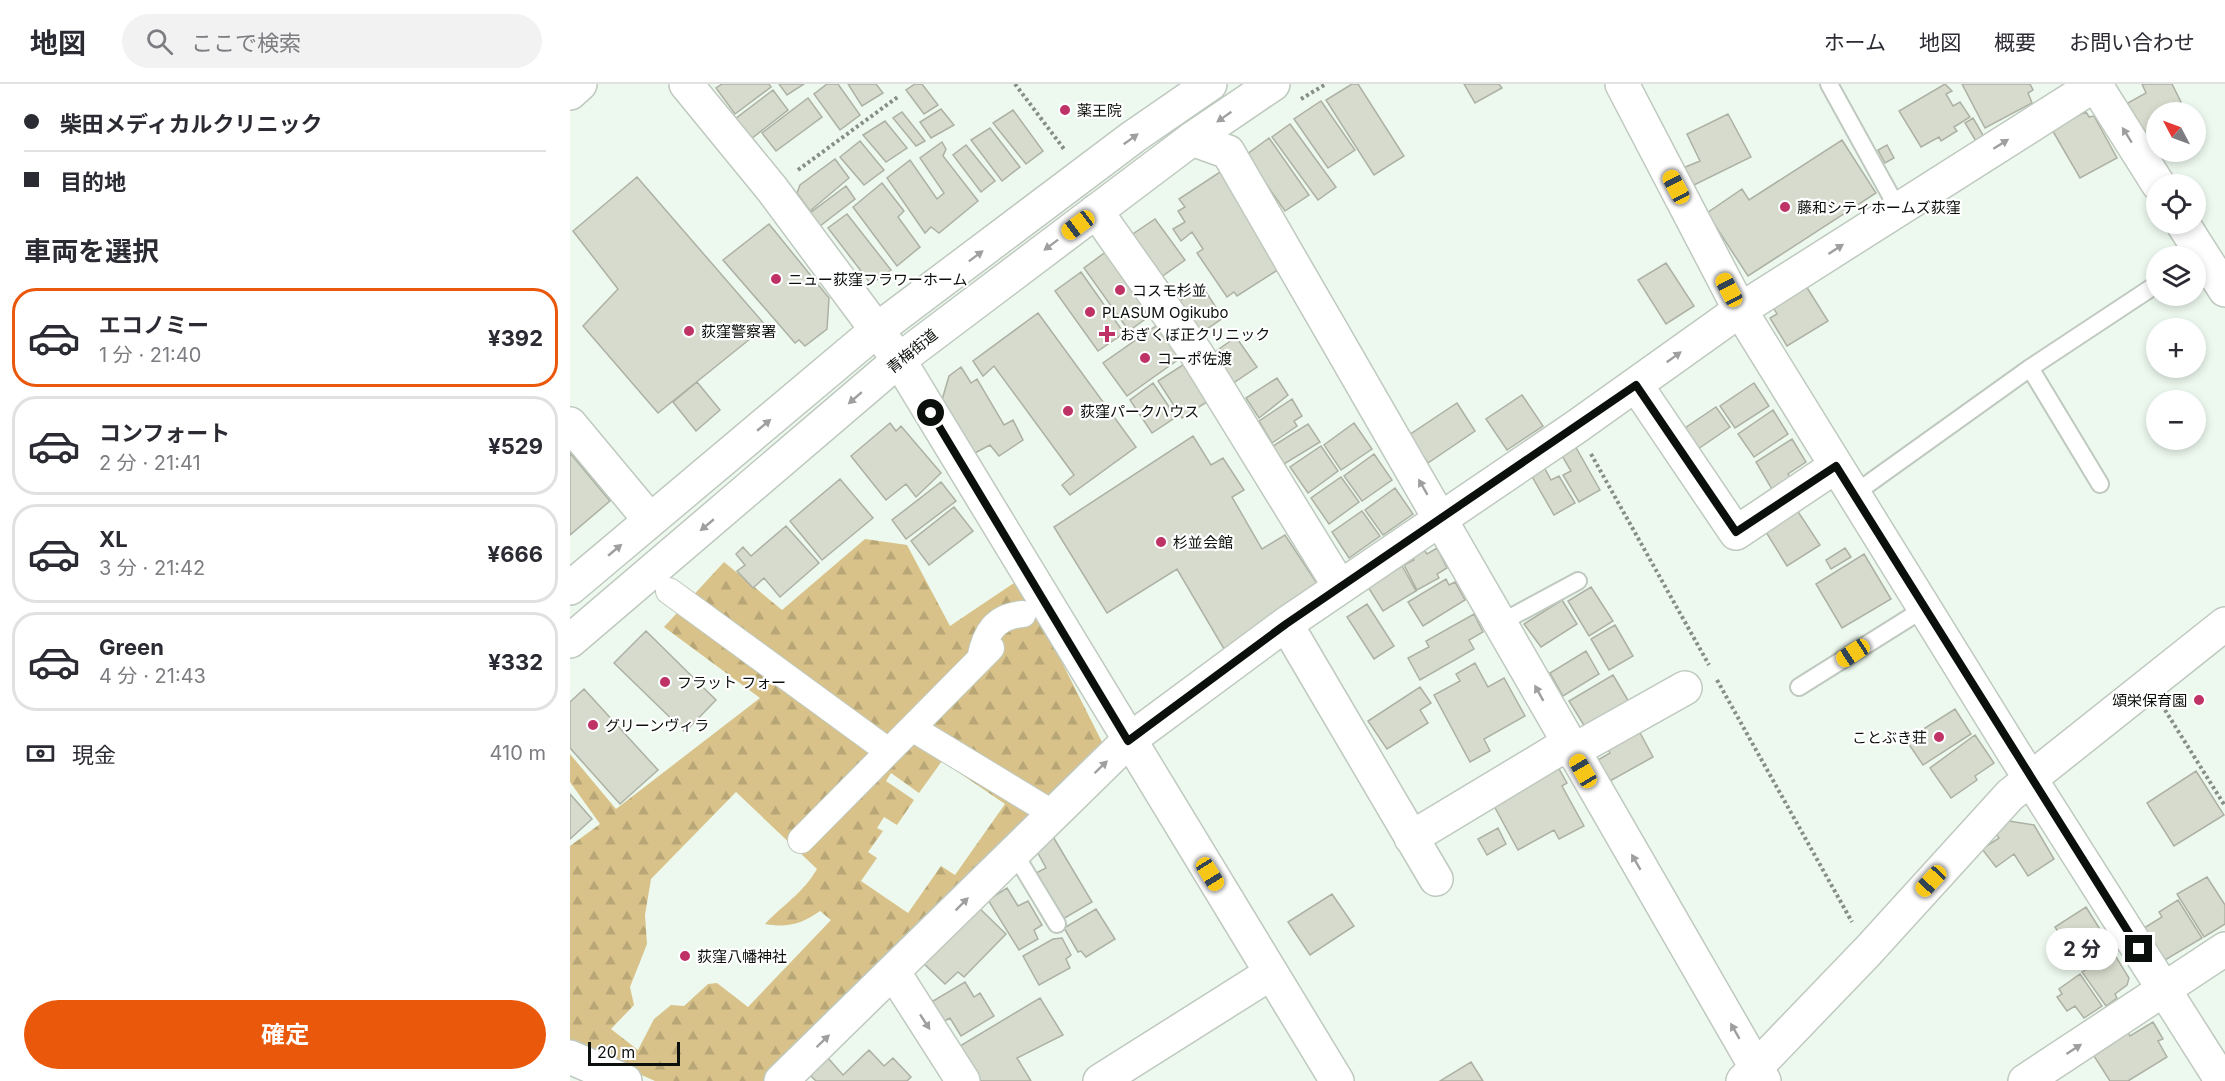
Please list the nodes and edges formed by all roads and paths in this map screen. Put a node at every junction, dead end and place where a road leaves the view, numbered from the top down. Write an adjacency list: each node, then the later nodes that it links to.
1 (580, 84): 9 (street)
2 (1015, 84): 12 (path)
3 (1210, 84): 21 (street, one-way to 3)
4 (1273, 84): 11 (street, 青梅街道, one-way to 11)
5 (1622, 84): 20 (street)
6 (1829, 84): 15 (lane)
7 (2095, 84): 13 (street, one-way to 7); 15 (street, one-way to 7)
8 (692, 86): 14 (street)
9 (570, 93)
10 (899, 96): 14 (path)
11 (1192, 139): 16 (street, 青梅街道); 30 (street, one-way to 11)
12 (1064, 149)
13 (2152, 174)
14 (772, 189): 21 (street)
15 (1898, 209): 20 (street, one-way to 15)
16 (1096, 211): 22 (street, 青梅街道, one-way to 22); 33 (street)
17 (2206, 265): 18 (street)
18 (2225, 290)
19 (2146, 291): 23 (lane)
20 (1740, 310): 24 (street, one-way to 20); 27 (street)
21 (878, 329): 22 (street); 31 (street, one-way to 21)
22 (899, 360): 37 (street); 41 (street, 青梅街道, one-way to 41)
23 (2030, 368): 28 (lane); 29 (lane)
24 (1636, 385): 26 (street); 27 (street)
25 (570, 424): 31 (street)
26 (1576, 427): 30 (street); 42 (path)
27 (1836, 466): 29 (street)
28 (2100, 484)
29 (1854, 495): 36 (street)
30 (1442, 519): 33 (street); 38 (street)
31 (650, 520): 34 (street, one-way to 31)
32 (1578, 582): 38 (lane)
33 (1340, 587): 39 (street)
34 (570, 588)
35 (669, 591): 50 (street)
36 (1925, 608): 44 (lane); 51 (street)
37 (1025, 611): 47 (street); 48 (street)
38 (1500, 623): 49 (street, one-way to 38)
39 (1286, 624): 48 (street); 54 (street)
40 (2225, 624): 51 (street)
41 (570, 641)
42 (1710, 668)
43 (1716, 678): 60 (path)
44 (1799, 687)
45 (1685, 688): 49 (street)
46 (2161, 704): 52 (path)
47 (912, 728): 50 (street); 53 (street)
48 (1128, 741): 53 (street, one-way to 48); 61 (street)
49 (1569, 748): 54 (street); 65 (street, one-way to 49)
50 (888, 751): 55 (street)
51 (2030, 777): 60 (street); 63 (street)
52 (2225, 806)
53 (1052, 813): 56 (street)
54 (1411, 838): 57 (street)
55 (801, 840)
56 (1013, 851): 58 (lane); 62 (street, one-way to 56)
57 (1437, 879)
58 (1057, 924)
59 (2225, 948): 63 (street)
60 (1868, 951): 65 (street)
61 (1271, 972): 69 (street); 70 (street)
62 (894, 973): 67 (street, one-way to 62); 68 (street, one-way to 68)
63 (2164, 989): 71 (street, one-way to 63); 72 (street)
64 (570, 1057): 66 (street)
65 (1754, 1076)
66 (625, 1081)
67 (781, 1081)
68 (963, 1081)
69 (1100, 1081)
70 (1338, 1081)
71 (2025, 1081)
72 (2222, 1081)

